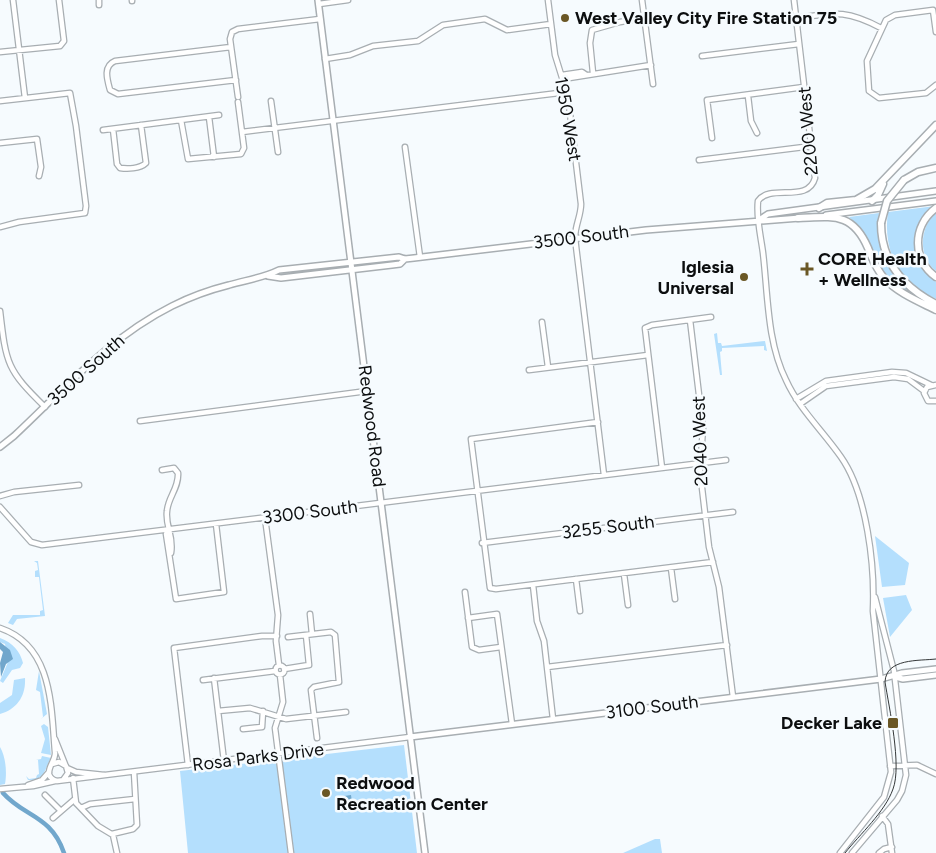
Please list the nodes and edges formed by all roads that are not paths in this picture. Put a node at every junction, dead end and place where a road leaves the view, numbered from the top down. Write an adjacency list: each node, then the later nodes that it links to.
1 (13, 0): 16 (street)
2 (59, 0): 16 (street)
3 (348, 0): 7 (street)
4 (548, 0): 11 (street, 1950 West)
5 (642, 0): 8 (street)
6 (794, 0): 9 (street, 2200 West)
7 (318, 2): 10 (main road, Redwood Road)
8 (645, 18): 20 (street); 21 (street)
9 (796, 18): 12 (street); 14 (street, 2200 West)
10 (320, 19): 15 (street); 19 (main road, Redwood Road)
11 (550, 24): 19 (street); 22 (street, 1950 West)
12 (881, 28): 13 (street); 25 (street)
13 (936, 32)
14 (799, 44): 18 (street); 26 (street, 2200 West)
15 (231, 46): 23 (street); 23 (street)
16 (19, 50): 17 (street); 29 (street)
17 (0, 52)
18 (702, 56)
19 (325, 59): 35 (main road, Redwood Road)
20 (651, 66): 21 (street); 24 (street)
21 (593, 73): 22 (street)
22 (562, 77): 27 (street, 1950 West)
23 (236, 80): 41 (street)
24 (653, 84)
25 (936, 85)
26 (804, 87): 28 (street); 45 (street, 2200 West)
27 (567, 92): 35 (street); 61 (street, 1950 West)
28 (748, 96): 42 (street); 43 (street)
29 (25, 98): 31 (street); 60 (street)
30 (271, 100): 38 (street)
31 (0, 101)
32 (219, 115): 33 (street)
33 (209, 117): 34 (street); 48 (street)
34 (181, 120): 36 (street); 48 (street)
35 (333, 121): 38 (street); 64 (main road, Redwood Road)
36 (141, 125): 39 (street); 39 (street)
37 (936, 125): 52 (highway)
38 (275, 128): 41 (street); 47 (street)
39 (113, 129): 40 (street)
40 (103, 130)
41 (242, 132): 48 (street)
42 (757, 133)
43 (712, 138)
44 (0, 143): 51 (street)
45 (812, 146): 49 (street); 59 (street, 2200 West)
46 (405, 147): 62 (street)
47 (278, 152)
48 (214, 157)
49 (699, 160)
50 (936, 168): 68 (highway, bridge)
51 (39, 176)
52 (888, 176): 54 (highway); 56 (highway)
53 (936, 191): 54 (main road, 3500 South)
54 (872, 201): 56 (main road, 3500 South)
55 (936, 201): 58 (main road, 3500 South)
56 (819, 208): 59 (main road, 3500 South)
57 (936, 208): 67 (highway)
58 (798, 218): 59 (main road, 3500 South); 69 (highway)
59 (759, 220): 61 (main road, 3500 South); 81 (street)
60 (0, 227)
61 (575, 238): 62 (main road, 3500 South); 75 (street, 1950 West)
62 (420, 257): 63 (main road, 3500 South)
63 (405, 259): 64 (main road, 3500 South); 65 (main road, 3500 South)
64 (351, 262): 65 (main road, Redwood Road); 66 (main road, 3500 South)
65 (352, 270): 66 (main road, 3500 South); 79 (main road, Redwood Road)
66 (266, 276): 84 (main road, 3500 South)
67 (936, 278)
68 (936, 304)
69 (936, 310)
70 (0, 312): 84 (street)
71 (711, 317): 72 (street)
72 (690, 320): 74 (street); 89 (street, 2040 West)
73 (542, 322): 76 (street)
74 (648, 355): 75 (street); 90 (street)
75 (590, 362): 76 (street); 86 (street, 1950 West)
76 (548, 367): 77 (street)
77 (529, 370)
78 (934, 385): 80 (street); 81 (street)
79 (367, 391): 85 (street); 96 (main road, Redwood Road)
80 (924, 392): 82 (street); 83 (street)
81 (796, 399): 83 (street)
82 (936, 401)
83 (800, 404): 110 (street)
84 (45, 407): 87 (main road, 3500 South)
85 (140, 421)
86 (598, 422): 92 (street, 1950 West); 94 (street)
87 (0, 447)
88 (726, 460): 89 (street, 3300 South)
89 (700, 464): 90 (street, 3300 South); 99 (street, 2040 West)
90 (662, 468): 92 (street, 3300 South)
91 (162, 470): 102 (street)
92 (604, 475): 94 (street, 3300 South)
93 (79, 484): 95 (street)
94 (476, 491): 96 (street, 3300 South); 103 (street)
95 (0, 496)
96 (381, 503): 100 (street, 3300 South); 143 (main road, Redwood Road)
97 (0, 507): 102 (street, 3300 South)
98 (733, 512): 99 (street, 3255 South)
99 (705, 515): 103 (street, 3255 South); 104 (street, 2040 West)
100 (265, 518): 101 (street, 3300 South); 119 (street)
101 (216, 524): 102 (street, 3300 South); 102 (street)
102 (168, 530)
103 (482, 542): 108 (street)
104 (713, 562): 105 (street); 121 (street, 2040 West)
105 (671, 568): 106 (street); 111 (street)
106 (624, 574): 107 (street); 112 (street)
107 (576, 579): 108 (street); 113 (street)
108 (532, 585): 124 (street)
109 (465, 592): 115 (street)
110 (874, 593): 130 (street); 132 (street)
111 (675, 599)
112 (628, 605)
113 (580, 611)
114 (310, 614): 117 (street)
115 (468, 618): 122 (street); 122 (street)
116 (0, 628): 144 (street)
117 (312, 634): 118 (street); 139 (street)
118 (306, 635): 120 (street); 126 (street)
119 (276, 636): 123 (street); 149 (street)
120 (288, 637)
121 (726, 645): 124 (street); 134 (street, 2040 West)
122 (501, 647): 141 (street)
123 (279, 665): 126 (street); 127 (street)
124 (547, 667): 140 (street)
125 (936, 668): 130 (main road, 3100 South)
126 (284, 670): 128 (street)
127 (275, 671): 128 (street); 131 (street)
128 (280, 675): 138 (street)
129 (936, 675): 130 (main road, 3100 South)
130 (895, 677): 132 (main road, 3100 South); 150 (street)
131 (214, 678): 133 (street); 135 (street)
132 (881, 678): 134 (main road, 3100 South); 151 (street)
133 (203, 680)
134 (733, 697): 140 (main road, 3100 South)
135 (218, 711): 136 (street); 147 (street)
136 (262, 711): 138 (street); 142 (street)
137 (346, 712): 139 (street)
138 (278, 716): 139 (street); 146 (street)
139 (314, 716): 145 (street)
140 (553, 719): 141 (main road, 3100 South)
141 (512, 724): 143 (main road, 3100 South)
142 (243, 730)
143 (410, 736): 146 (street, Rosa Parks Drive); 172 (main road, Redwood Road)
144 (55, 738): 148 (street); 152 (street)
145 (317, 738)
146 (278, 754): 147 (street, Rosa Parks Drive); 171 (street)
147 (224, 761): 149 (street, Rosa Parks Drive)
148 (52, 765): 152 (street); 153 (street)
149 (188, 765): 154 (street, Rosa Parks Drive)
150 (906, 765): 151 (street); 155 (street); 166 (street)
151 (890, 766): 173 (street)
152 (67, 767): 156 (street, Rosa Parks Drive); 158 (street)
153 (49, 772): 158 (street); 159 (street, Rosa Parks Drive)
154 (134, 772): 156 (street, Rosa Parks Drive); 162 (street)
155 (936, 774)
156 (105, 775): 157 (street, Rosa Parks Drive)
157 (73, 778): 158 (street, Rosa Parks Drive); 163 (street)
158 (59, 781): 159 (street, Rosa Parks Drive)
159 (28, 785): 160 (street, Rosa Parks Drive)
160 (0, 789)
161 (45, 795): 165 (street)
162 (135, 799): 164 (street); 168 (street)
163 (75, 800): 164 (street); 165 (street)
164 (81, 808): 168 (street)
165 (61, 811): 167 (street)
166 (882, 816): 169 (street); 174 (street)
167 (53, 818)
168 (112, 834): 170 (street)
169 (892, 850): 175 (street)
170 (116, 853)
171 (291, 853)
172 (425, 853)
173 (840, 853)
174 (852, 853)
175 (880, 853)

